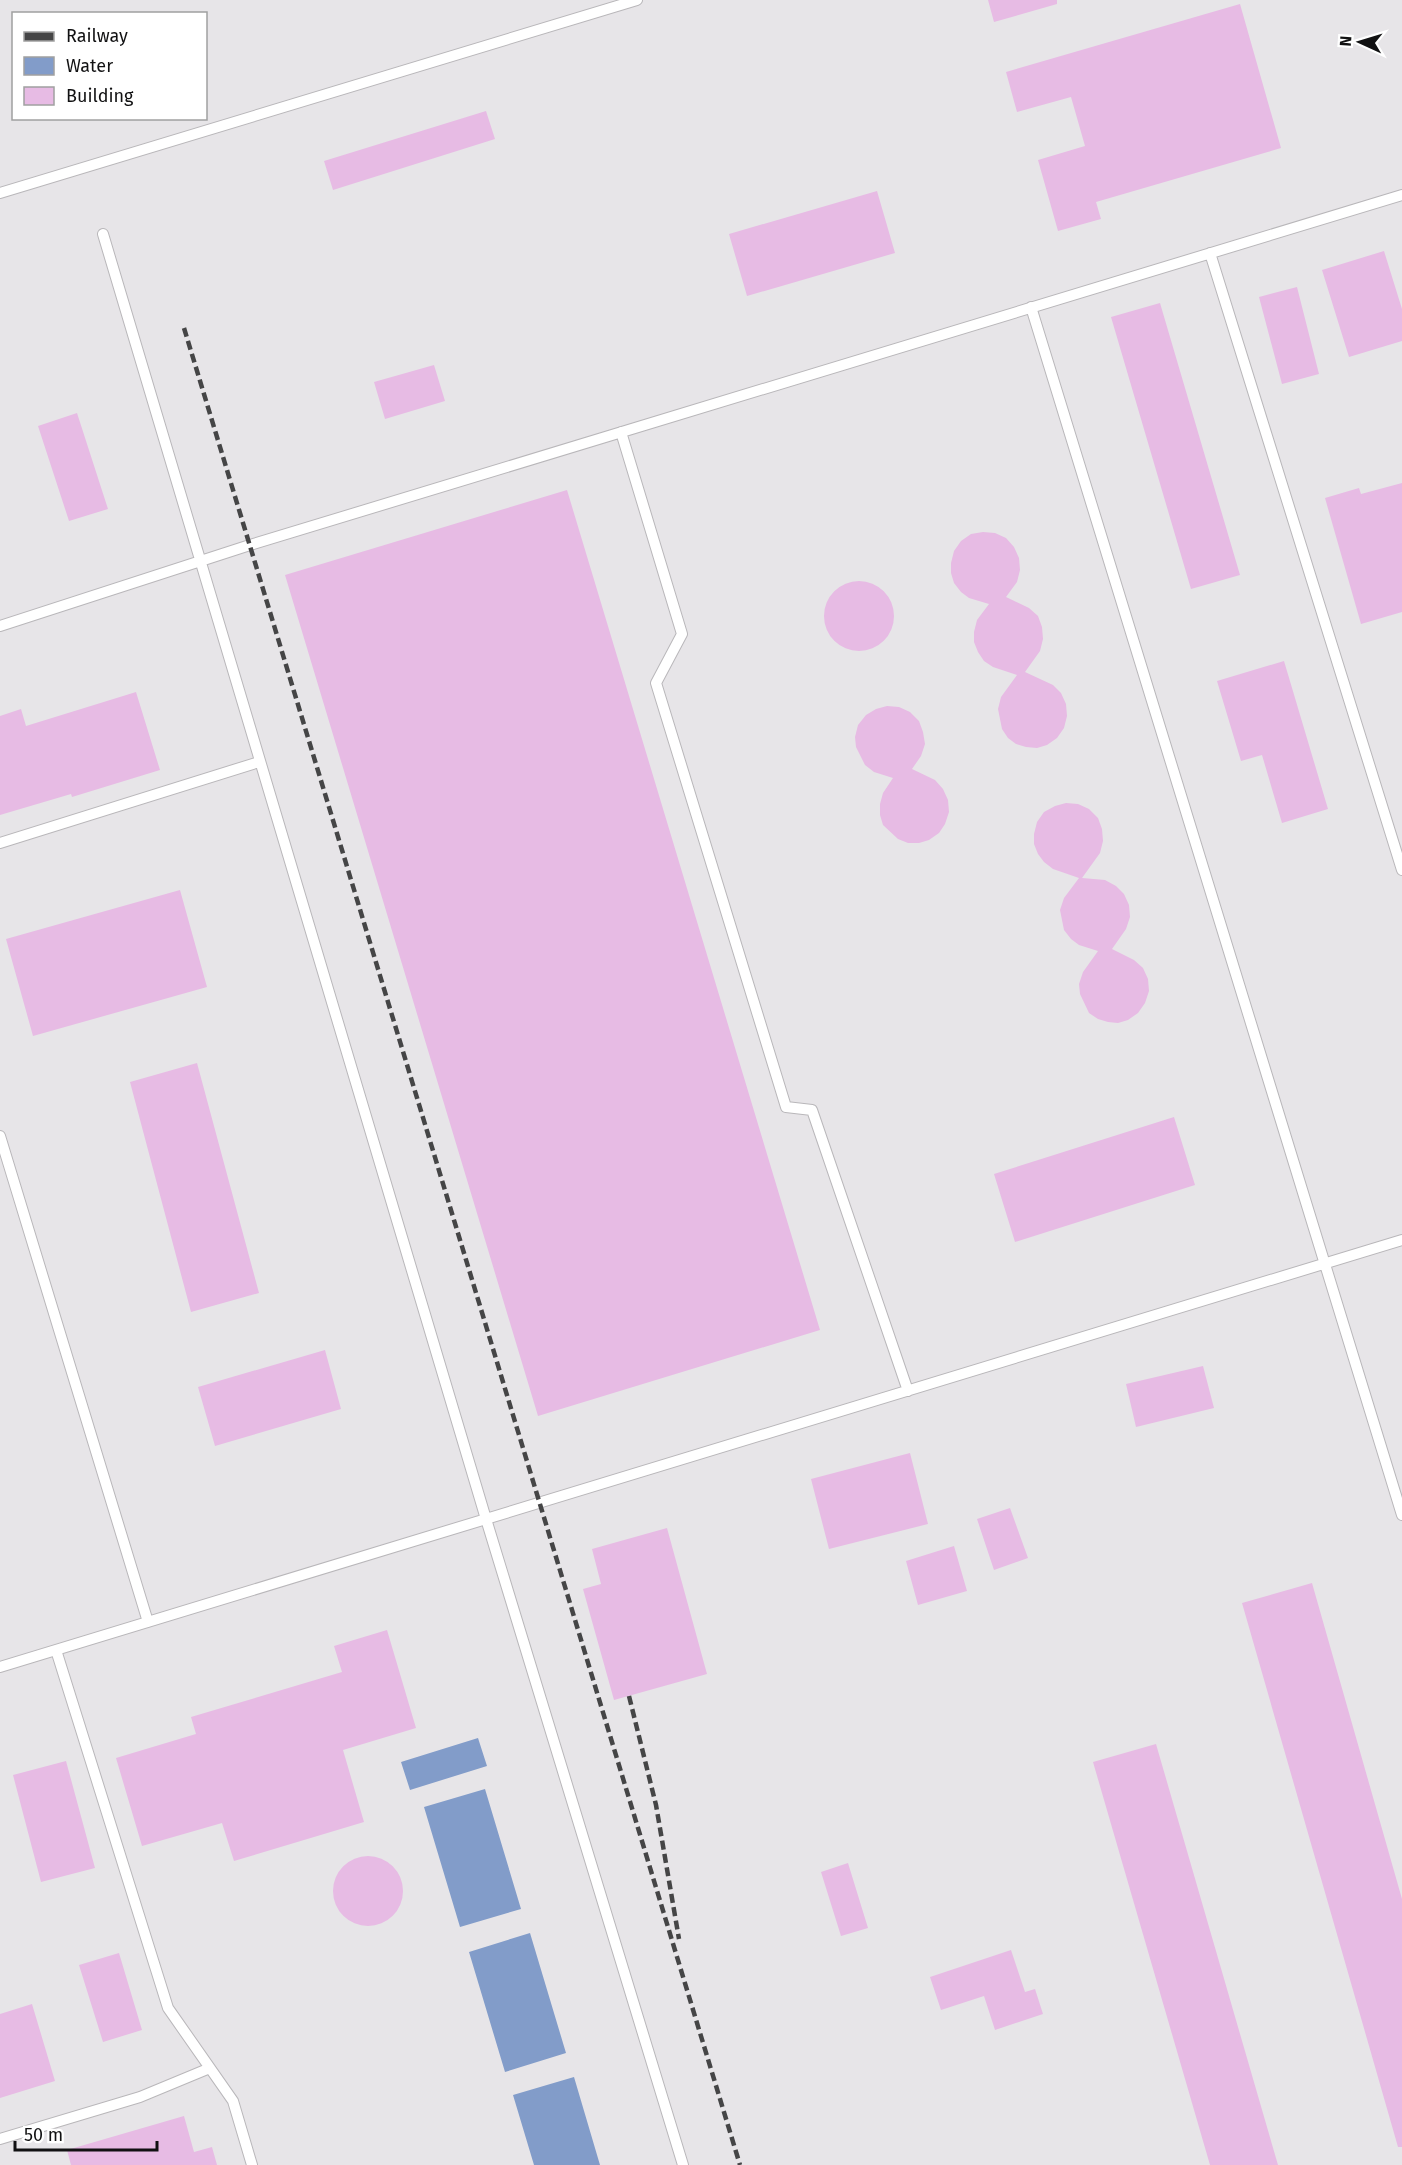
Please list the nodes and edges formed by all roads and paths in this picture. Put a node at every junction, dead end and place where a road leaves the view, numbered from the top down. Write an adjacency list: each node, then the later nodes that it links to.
1 (637, 0): 2 (lane)
2 (0, 193)
3 (1402, 195): 5 (lane)
4 (103, 234): 8 (lane)
5 (1210, 253): 6 (lane); 12 (lane)
6 (1031, 307): 7 (lane); 15 (lane)
7 (621, 432): 8 (lane); 16 (lane)
8 (199, 561): 9 (lane); 10 (lane)
9 (0, 626)
10 (259, 762): 11 (lane); 18 (lane)
11 (0, 843)
12 (1402, 870)
13 (0, 1136): 19 (lane)
14 (1402, 1240): 15 (lane)
15 (1325, 1263): 16 (lane); 17 (lane)
16 (908, 1390): 18 (lane)
17 (1402, 1515)
18 (486, 1519): 19 (lane); 25 (lane)
19 (148, 1622): 20 (lane)
20 (56, 1650): 21 (lane); 22 (lane)
21 (0, 1667)
22 (210, 2068): 23 (lane); 24 (lane)
23 (0, 2139)
24 (252, 2165)
25 (683, 2165)

